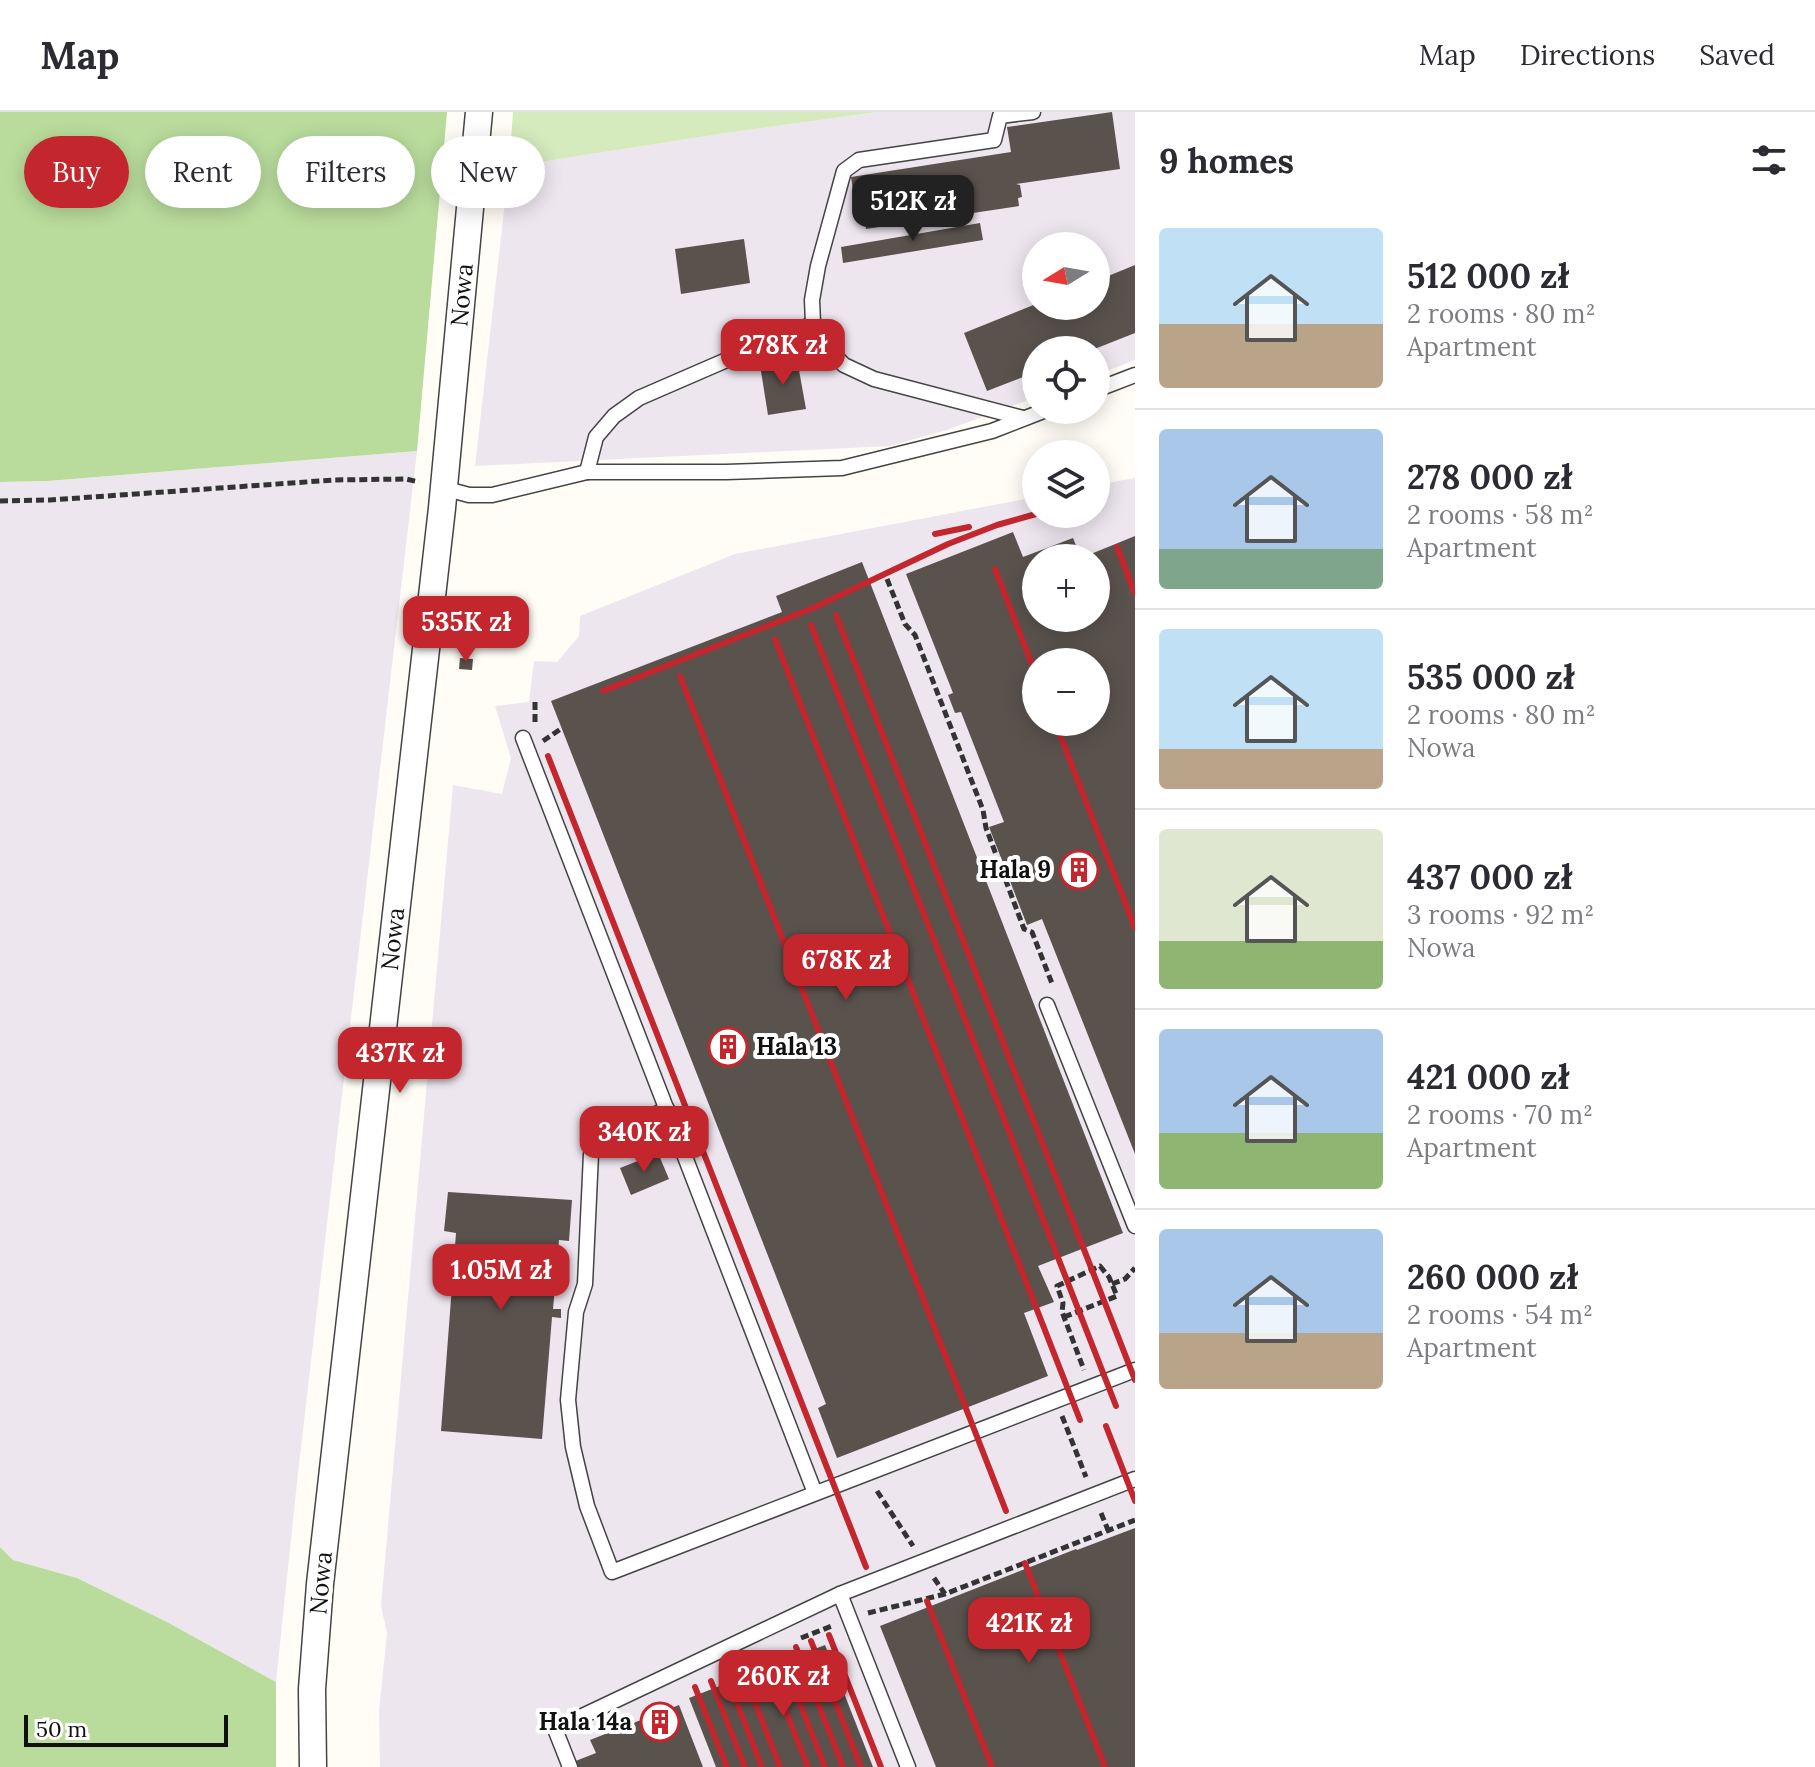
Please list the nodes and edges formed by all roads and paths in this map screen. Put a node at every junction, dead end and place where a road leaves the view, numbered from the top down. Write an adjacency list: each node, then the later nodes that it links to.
1 (479, 112): 9 (street, Nowa)
2 (1033, 112): 3 (lane)
3 (813, 323): 6 (lane); 8 (lane)
4 (1135, 375): 5 (lane)
5 (1110, 385)
6 (1022, 419)
7 (1022, 419): 8 (lane)
8 (587, 472): 9 (lane)
9 (443, 488): 10 (path); 34 (street, Nowa)
10 (0, 501)
11 (887, 579): 15 (path)
12 (535, 702): 14 (path)
13 (562, 728): 14 (path)
14 (531, 738): 16 (lane)
15 (1051, 998): 17 (lane)
16 (667, 1109): 27 (lane); 27 (lane)
17 (1135, 1226)
18 (1135, 1268): 19 (path)
19 (1112, 1284): 20 (path); 20 (path)
20 (1064, 1317): 22 (path)
21 (1135, 1370): 27 (lane)
22 (1086, 1374)
23 (1057, 1403): 25 (path)
24 (1135, 1479): 32 (lane)
25 (1091, 1488)
26 (876, 1490): 30 (path)
27 (815, 1493)
28 (1096, 1502): 29 (path)
29 (1108, 1530)
30 (919, 1555)
31 (928, 1568): 33 (path)
32 (840, 1594): 35 (lane); 36 (lane)
33 (945, 1594)
34 (313, 1767)
35 (570, 1767)
36 (908, 1767)

